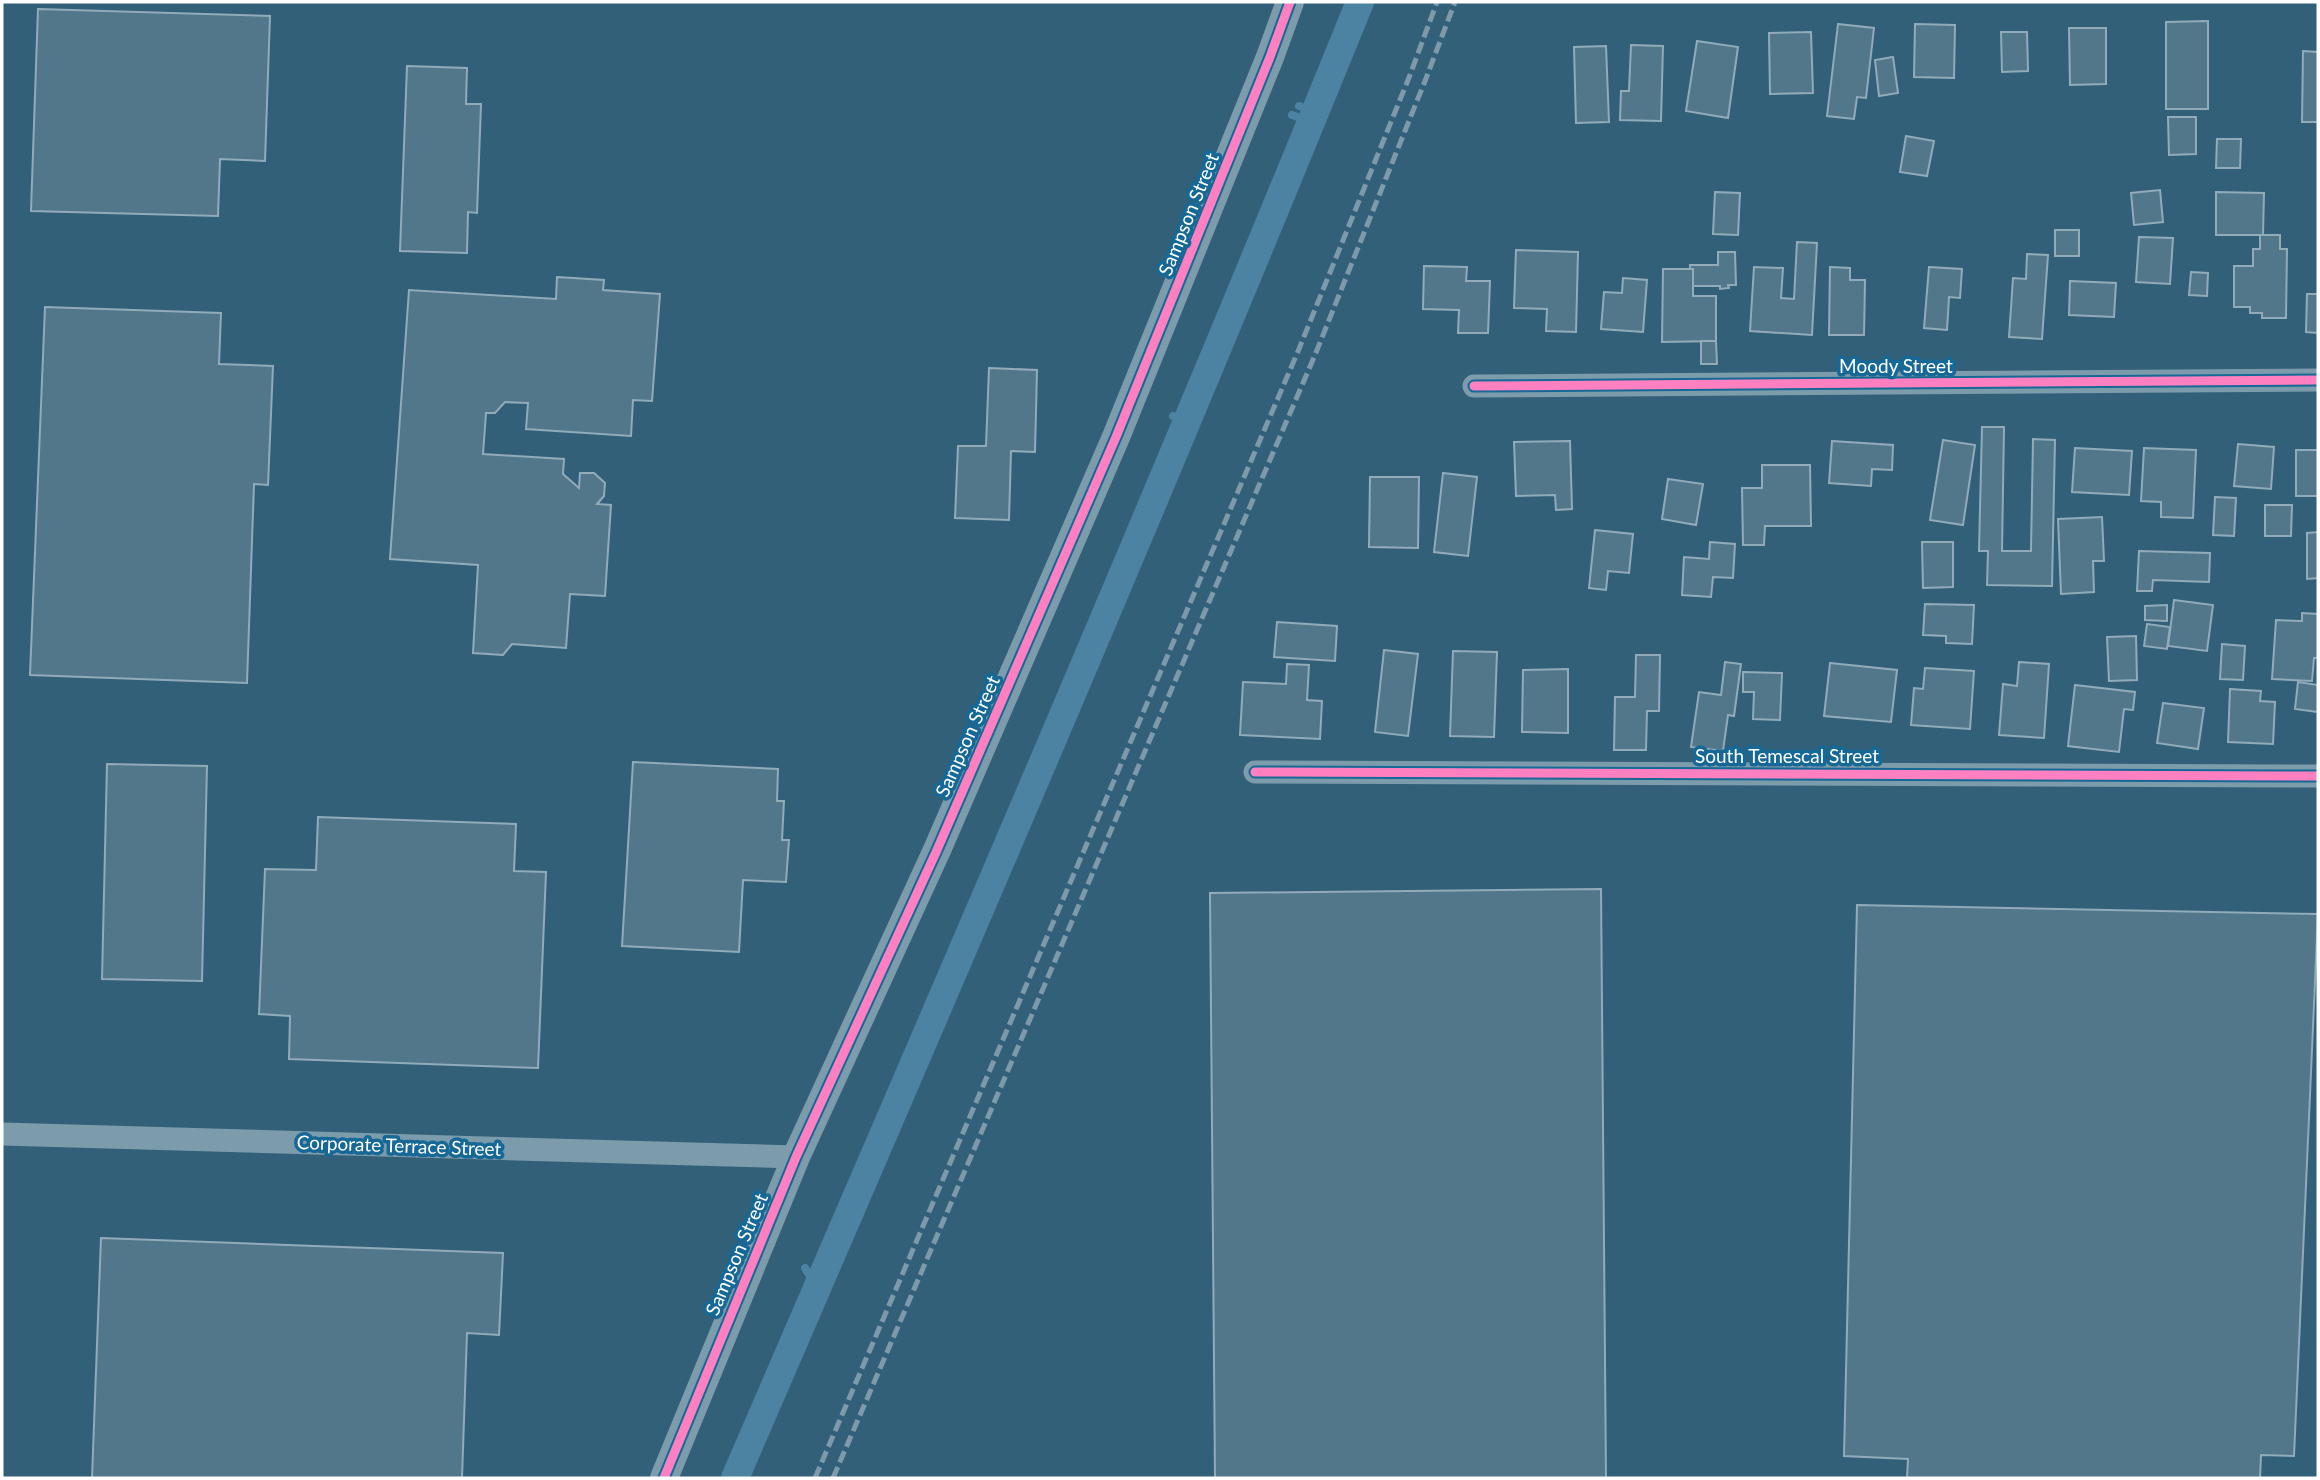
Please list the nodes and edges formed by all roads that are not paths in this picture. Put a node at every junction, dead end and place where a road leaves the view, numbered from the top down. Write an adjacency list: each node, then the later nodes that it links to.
1 (1290, 2): 7 (street, Sampson Street)
2 (2318, 380): 3 (street, Moody Street)
3 (1474, 386)
4 (1255, 772): 5 (street, South Temescal Street)
5 (2318, 776)
6 (2, 1134): 7 (street, Corporate Terrace Street)
7 (796, 1157): 8 (street, Sampson Street)
8 (664, 1478)

